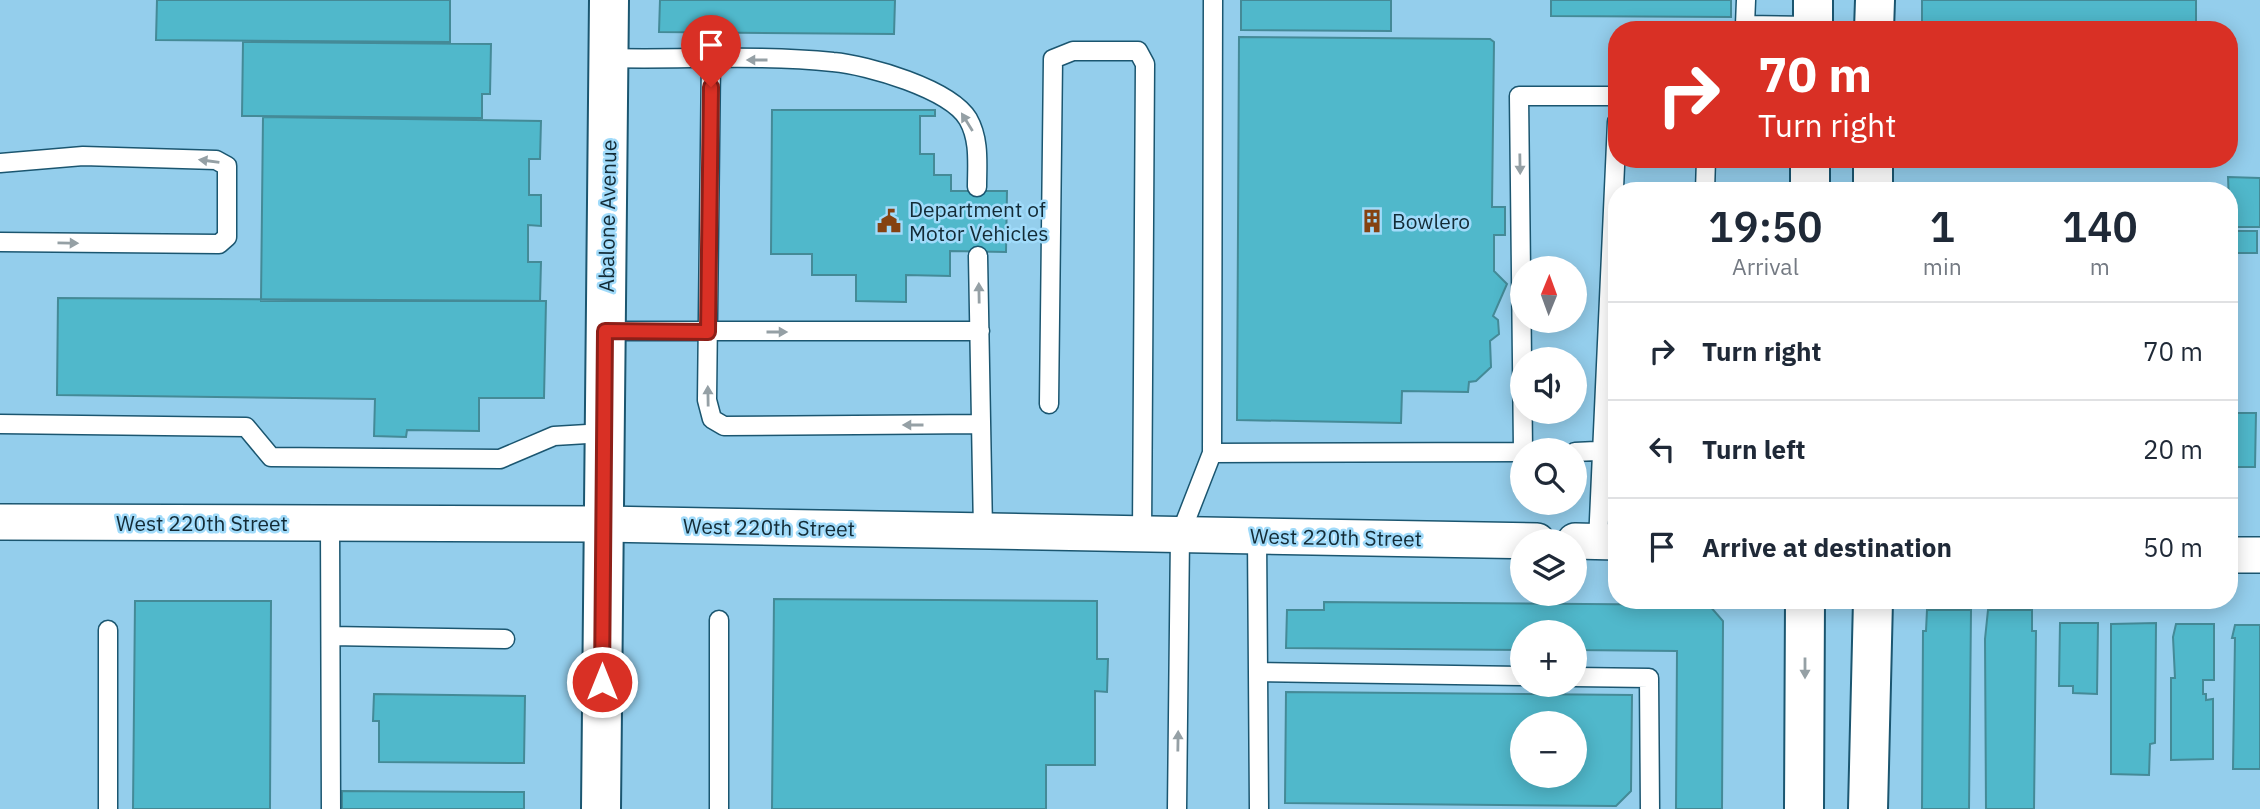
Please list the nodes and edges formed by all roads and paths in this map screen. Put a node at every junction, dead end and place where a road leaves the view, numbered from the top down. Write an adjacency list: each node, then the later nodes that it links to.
1 (609, 0): 9 (street, Abalone Avenue)
2 (1213, 0): 27 (lane)
3 (1746, 0): 6 (lane)
4 (1875, 0): 8 (street)
5 (1813, 19): 7 (lane)
6 (1745, 21)
7 (1790, 21)
8 (1874, 21)
9 (608, 58): 10 (lane); 16 (street, Abalone Avenue)
10 (711, 60): 13 (lane, one-way to 10); 18 (lane)
11 (1608, 96): 23 (lane, one-way to 23)
12 (0, 163): 14 (lane, one-way to 12)
13 (977, 187)
14 (0, 242)
15 (978, 256): 17 (lane, one-way to 15)
16 (605, 331): 18 (lane); 22 (street, Abalone Avenue)
17 (980, 331): 18 (lane, one-way to 17); 21 (lane)
18 (708, 332): 21 (lane, one-way to 18)
19 (1049, 404): 33 (lane)
20 (0, 424): 22 (lane)
21 (981, 424): 32 (lane)
22 (604, 433): 31 (street, Abalone Avenue)
23 (1523, 438)
24 (1510, 451): 27 (lane)
25 (1608, 451): 26 (lane)
26 (1587, 452)
27 (1212, 453): 34 (lane)
28 (1608, 465): 37 (lane)
29 (0, 522): 30 (street, West 220th Street)
30 (330, 524): 31 (street, West 220th Street); 44 (lane)
31 (603, 524): 32 (street, West 220th Street); 51 (street, Abalone Avenue)
32 (983, 531): 33 (street, West 220th Street)
33 (1142, 534): 34 (street, West 220th Street)
34 (1180, 534): 35 (street, West 220th Street); 53 (lane, one-way to 34)
35 (1257, 536): 36 (street, West 220th Street); 46 (lane)
36 (1510, 541)
37 (1597, 542)
38 (2238, 555): 39 (street)
39 (2260, 555)
40 (1805, 609): 56 (street, one-way to 56)
41 (1873, 609): 57 (street)
42 (719, 620): 52 (lane)
43 (108, 630): 49 (lane)
44 (331, 636): 45 (lane); 50 (lane)
45 (505, 639)
46 (1259, 672): 47 (lane); 54 (lane)
47 (1510, 676)
48 (1587, 677): 55 (lane)
49 (108, 809)
50 (331, 809)
51 (601, 809)
52 (719, 809)
53 (1177, 809)
54 (1259, 809)
55 (1650, 809)
56 (1804, 809)
57 (1868, 809)

